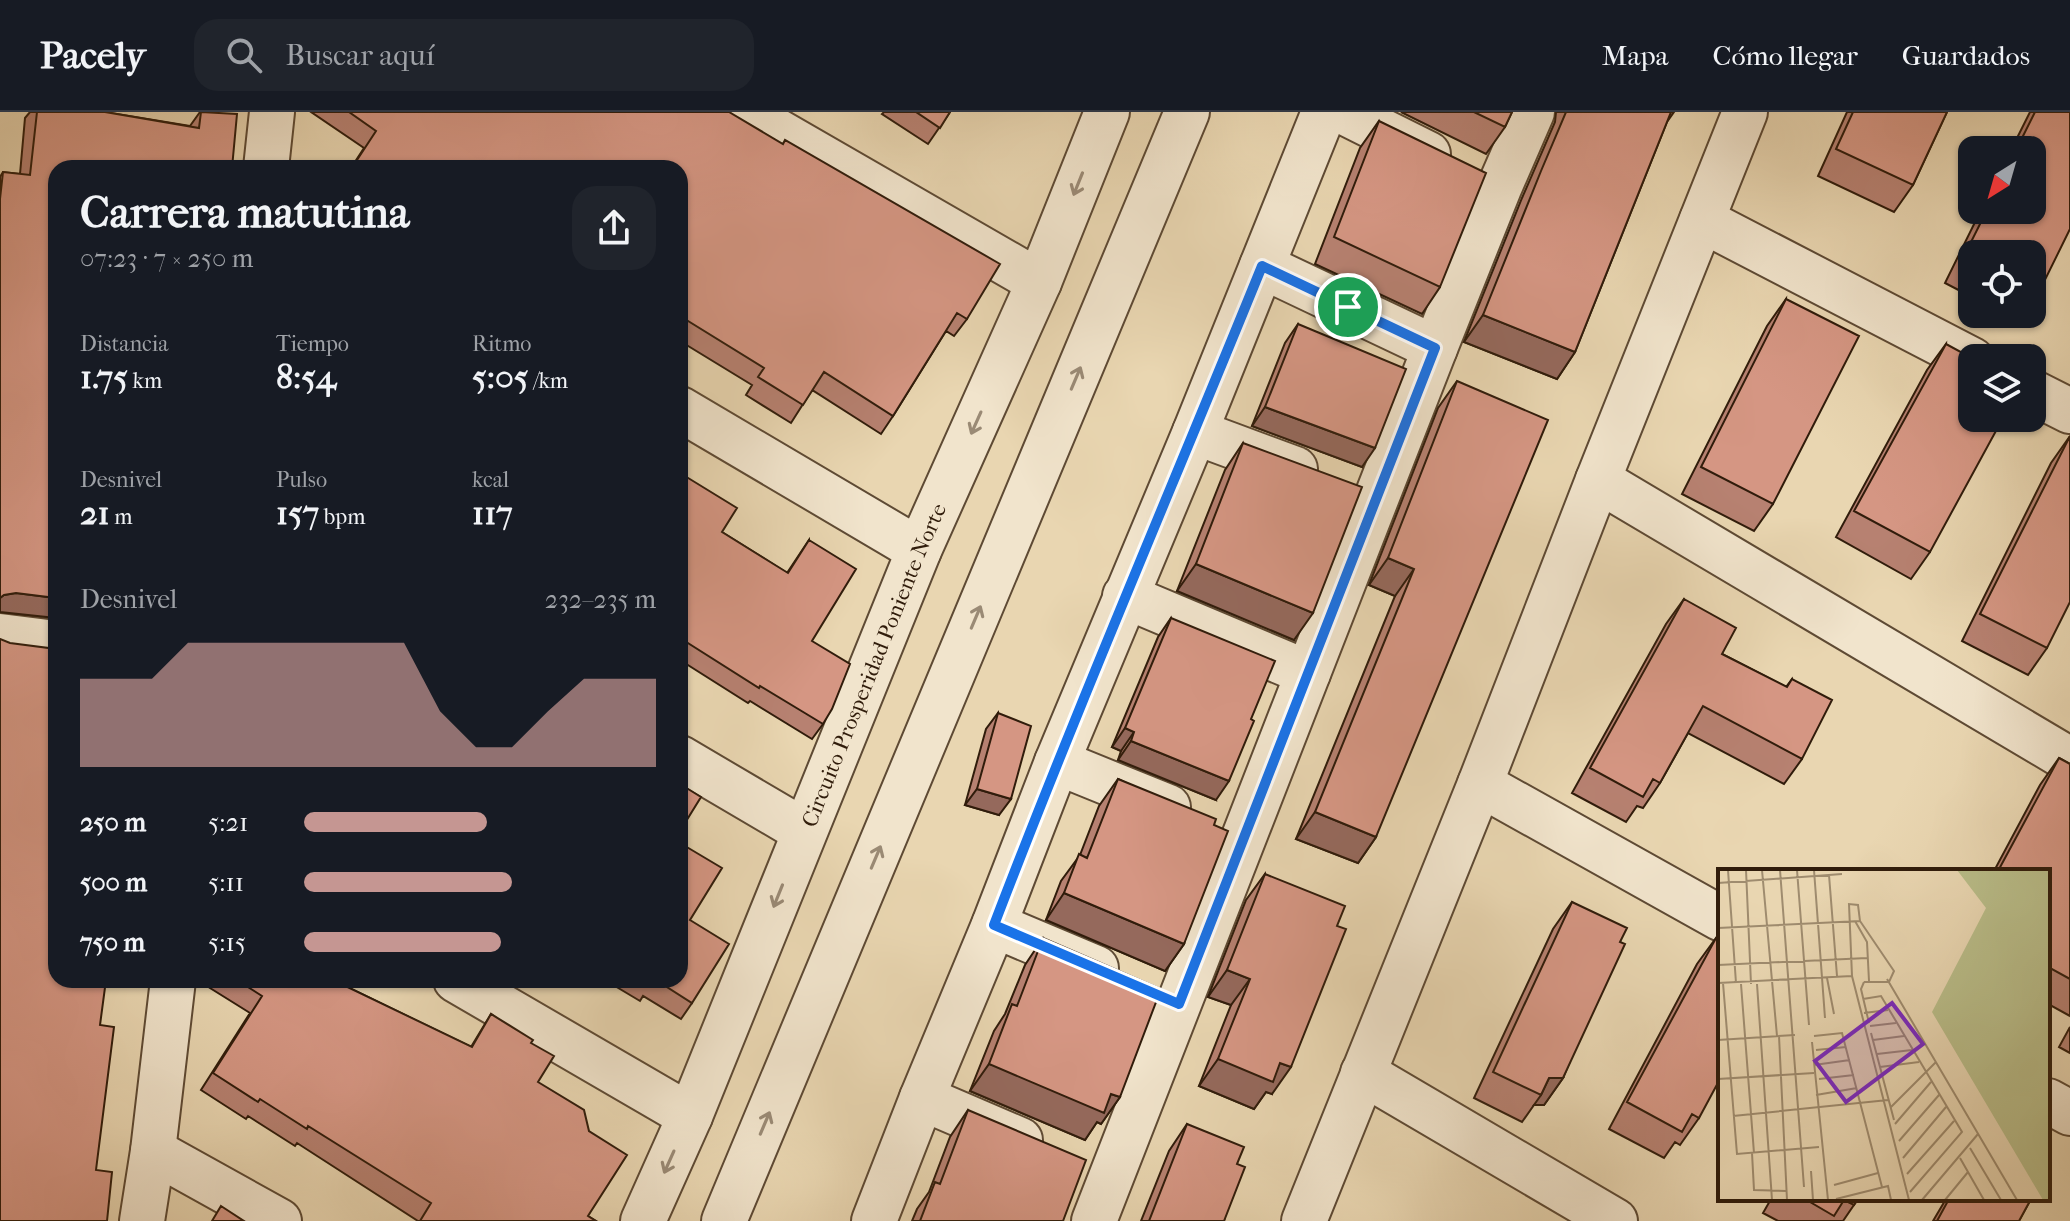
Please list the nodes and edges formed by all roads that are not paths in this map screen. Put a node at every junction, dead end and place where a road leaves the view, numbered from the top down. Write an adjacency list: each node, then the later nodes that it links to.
1 (272, 112): 9 (street)
2 (744, 112): 13 (street)
3 (1107, 112): 13 (street, Circuito Prosperidad Poniente Norte, one-way to 13)
4 (1187, 112): 48 (street, one-way to 4)
5 (1324, 112): 12 (street)
6 (1344, 112): 10 (street)
7 (1532, 112): 10 (street)
8 (1745, 112): 11 (street)
9 (269, 160)
10 (1475, 177): 14 (street)
11 (1702, 220): 15 (street); 20 (street)
12 (1262, 266): 14 (street); 19 (street)
13 (1039, 282): 22 (street, Circuito Prosperidad Poniente Norte, one-way to 22)
14 (1435, 348): 21 (street)
15 (1958, 353)
16 (2046, 399): 17 (street)
17 (2070, 411)
18 (688, 414): 22 (street)
19 (1195, 432): 21 (street); 23 (street)
20 (1598, 480): 27 (street); 30 (street)
21 (1376, 499): 26 (street)
22 (919, 550): 31 (street, Circuito Prosperidad Poniente Norte)
23 (1125, 596): 26 (street); 28 (street)
24 (0, 636): 25 (street)
25 (48, 642)
26 (1308, 673): 32 (street)
27 (2070, 760)
28 (1057, 762): 32 (street); 34 (street)
29 (688, 763): 31 (street)
30 (1480, 784): 33 (street); 38 (street)
31 (804, 831): 42 (street, Circuito Prosperidad Poniente Norte, one-way to 42)
32 (1244, 838): 37 (street)
33 (1718, 917)
34 (994, 925): 37 (street); 39 (street)
35 (172, 988): 43 (street)
36 (470, 988): 42 (street)
37 (1179, 1004): 44 (street)
38 (1363, 1073): 51 (street); 52 (street)
39 (922, 1098): 44 (street); 49 (street)
40 (2050, 1102): 41 (street)
41 (2070, 1113)
42 (690, 1116): 47 (street, Circuito Prosperidad Poniente Norte, one-way to 47)
43 (153, 1151): 45 (street); 46 (street)
44 (1082, 1166): 50 (street)
45 (142, 1221)
46 (279, 1221)
47 (643, 1221)
48 (724, 1221)
49 (874, 1221)
50 (1094, 1221)
51 (1304, 1221)
52 (1615, 1221)

